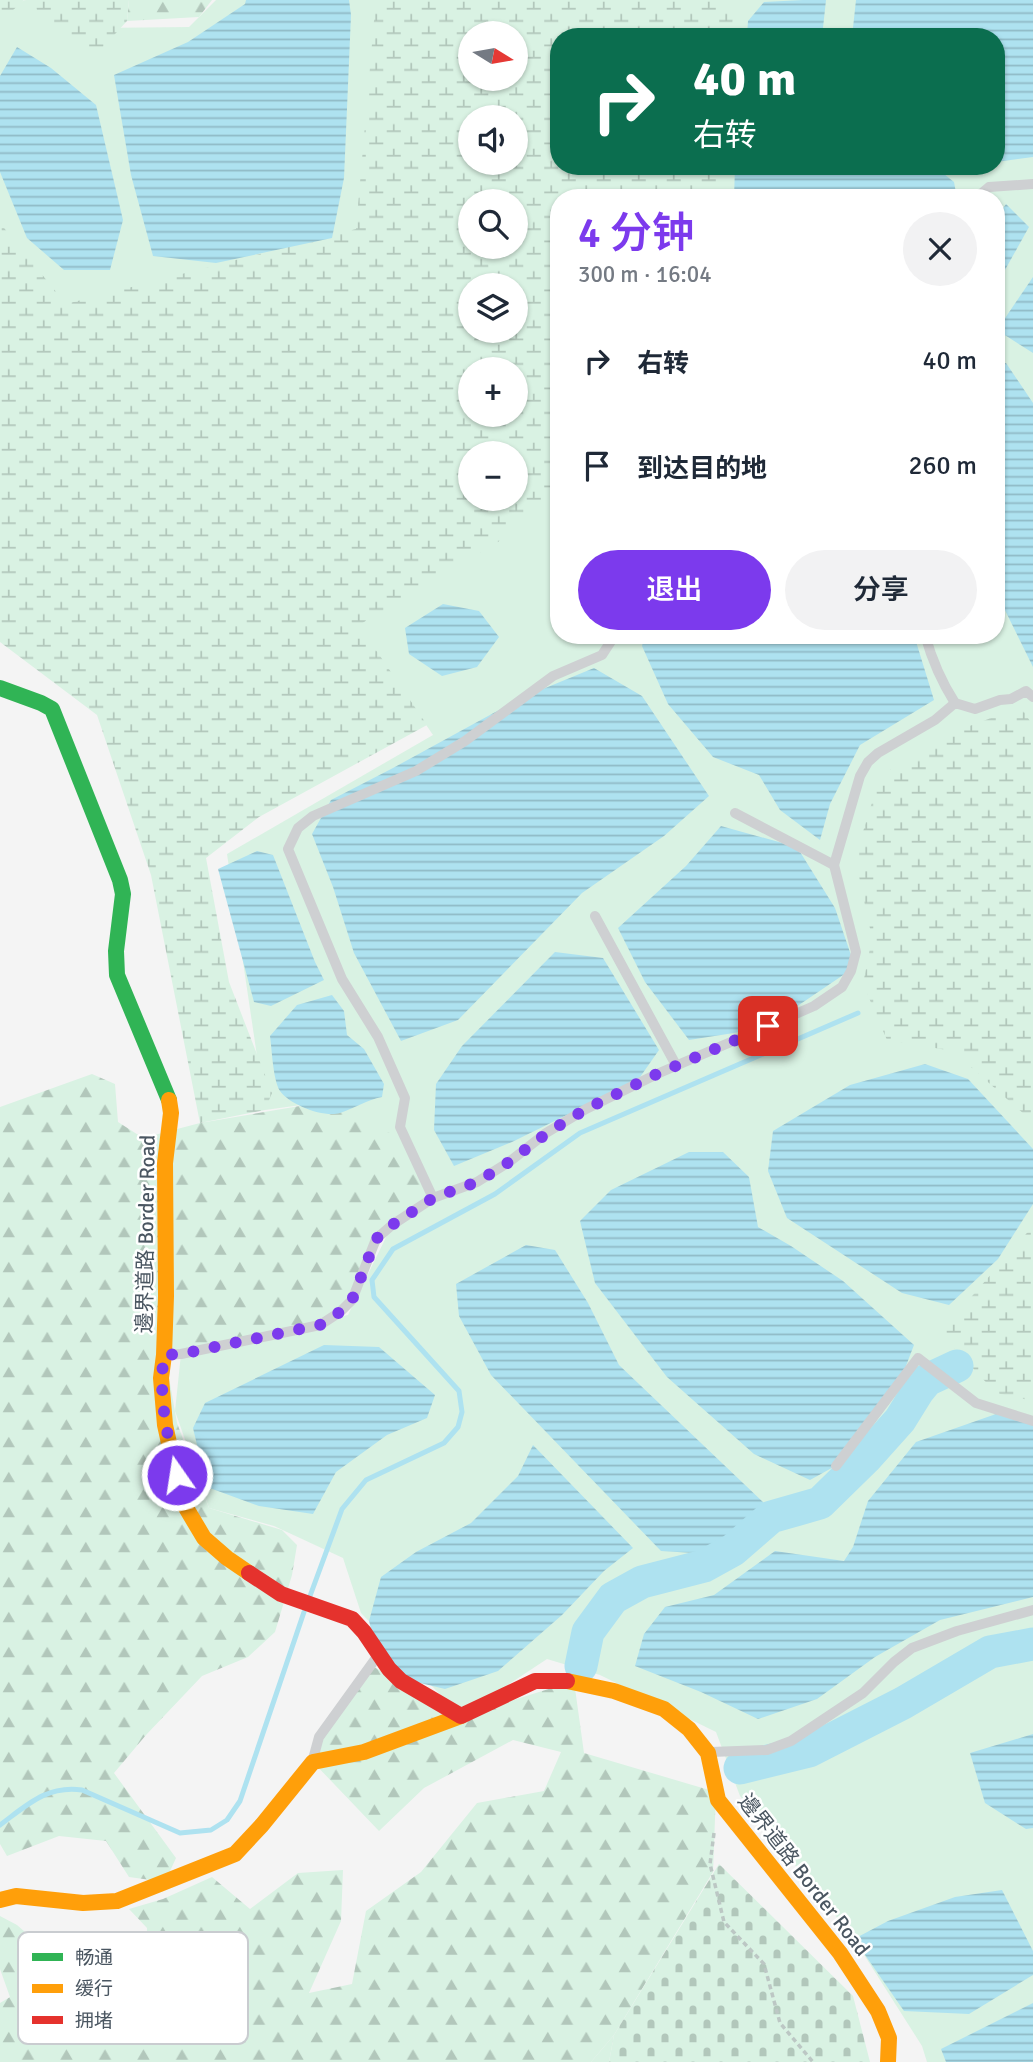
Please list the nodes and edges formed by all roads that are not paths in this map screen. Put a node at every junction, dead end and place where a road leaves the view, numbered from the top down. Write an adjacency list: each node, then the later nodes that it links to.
1 (987, 189): 2 (lane)
2 (1031, 189)
3 (609, 644): 12 (lane)
4 (928, 644): 7 (lane)
5 (0, 688): 13 (street, 邊界道路 Border Road)
6 (1033, 697): 7 (lane)
7 (955, 703): 9 (lane)
8 (735, 813): 9 (lane)
9 (834, 865): 11 (lane)
10 (595, 916): 11 (lane)
11 (677, 1065): 12 (lane)
12 (433, 1198): 13 (lane)
13 (164, 1355): 17 (street, 邊界道路 Border Road)
14 (1033, 1421): 15 (lane)
15 (836, 1466)
16 (1033, 1610): 19 (lane)
17 (378, 1656): 18 (street, 邊界道路 Border Road); 20 (lane)
18 (461, 1716): 19 (street, 邊界道路 Border Road); 20 (street)
19 (708, 1752): 22 (street, 邊界道路 Border Road)
20 (313, 1762): 21 (street)
21 (8, 1895)
22 (888, 2062)

